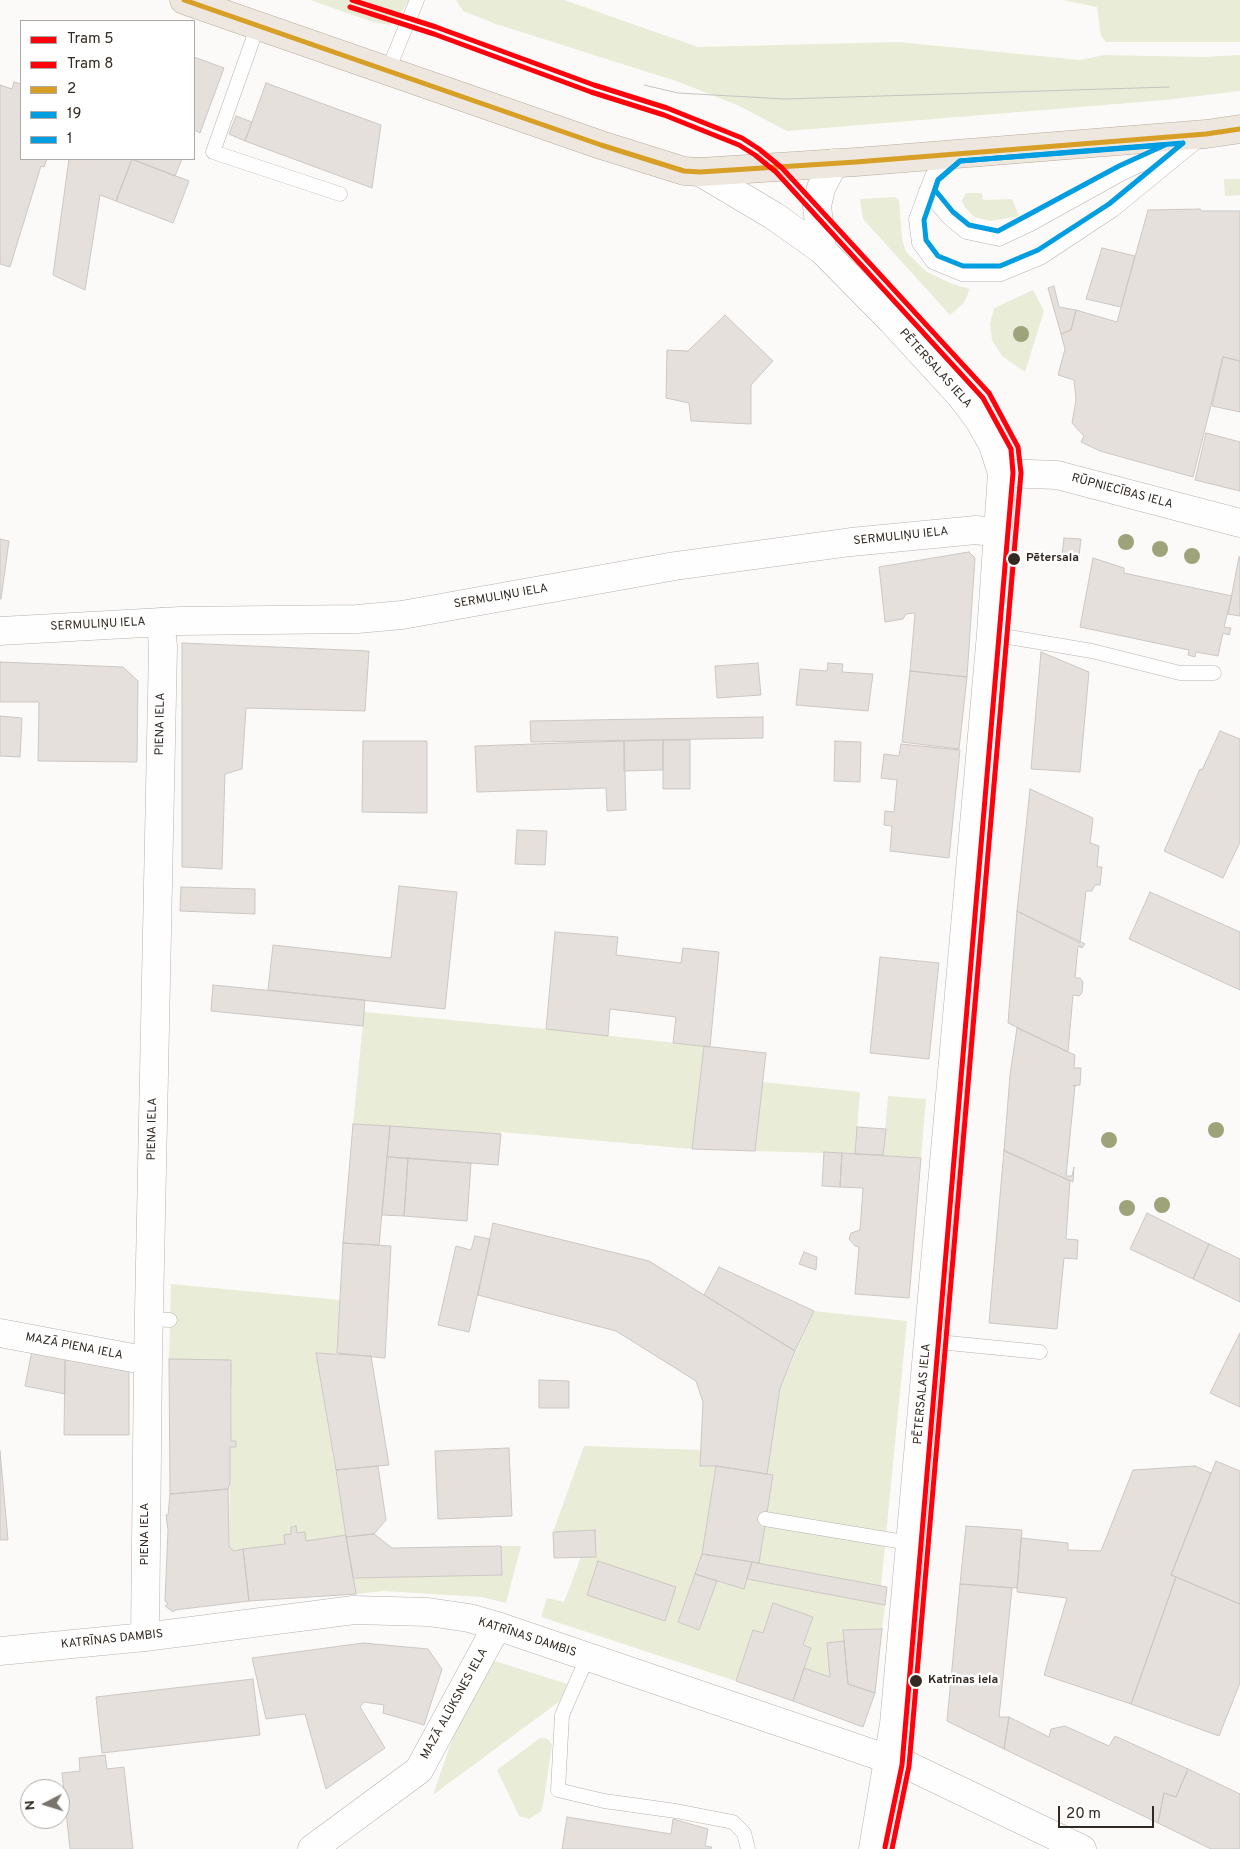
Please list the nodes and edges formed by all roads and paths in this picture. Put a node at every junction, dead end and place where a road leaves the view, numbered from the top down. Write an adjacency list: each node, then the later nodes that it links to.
1 (184, 0): 3 (main road)
2 (417, 0): 4 (lane)
3 (258, 25): 4 (main road); 12 (lane)
4 (388, 70): 10 (main road)
5 (1240, 129): 6 (main road)
6 (1206, 134): 7 (main road); 8 (main road); 11 (lane); 11 (lane)
7 (1240, 134)
8 (957, 154): 9 (main road); 11 (lane)
9 (834, 163): 10 (main road); 13 (street)
10 (700, 172): 13 (street, PĒTERSALAS IELA)
11 (926, 191)
12 (340, 194)
13 (822, 250): 14 (street, PĒTERSALAS IELA)
14 (1002, 473): 15 (street, RŪPNIECĪBAS IELA); 16 (street, PĒTERSALAS IELA)
15 (1240, 523)
16 (999, 533): 17 (street, SERMULIŅU IELA); 19 (street, PĒTERSALAS IELA)
17 (161, 622): 18 (street, SERMULIŅU IELA); 24 (street, PIENA IELA)
18 (0, 631)
19 (990, 634): 20 (lane); 22 (street, PĒTERSALAS IELA)
20 (1214, 673)
21 (0, 1333): 24 (street, MAZĀ PIENA IELA)
22 (928, 1341): 23 (lane); 26 (street, PĒTERSALAS IELA)
23 (1040, 1352)
24 (148, 1358): 28 (street, PIENA IELA)
25 (765, 1519): 26 (lane)
26 (910, 1543): 31 (street, PĒTERSALAS IELA)
27 (497, 1626): 28 (street, KATRĪNAS DAMBIS); 30 (street, KATRĪNAS DAMBIS); 32 (street, MAZĀ ALŪKSNES IELA)
28 (145, 1637): 29 (street, KATRĪNAS DAMBIS)
29 (0, 1651)
30 (587, 1658): 31 (street, KATRĪNAS DAMBIS); 33 (lane)
31 (890, 1760): 34 (street, PĒTERSALAS IELA); 35 (street)
32 (312, 1849)
33 (748, 1849)
34 (873, 1849)
35 (1082, 1849)

